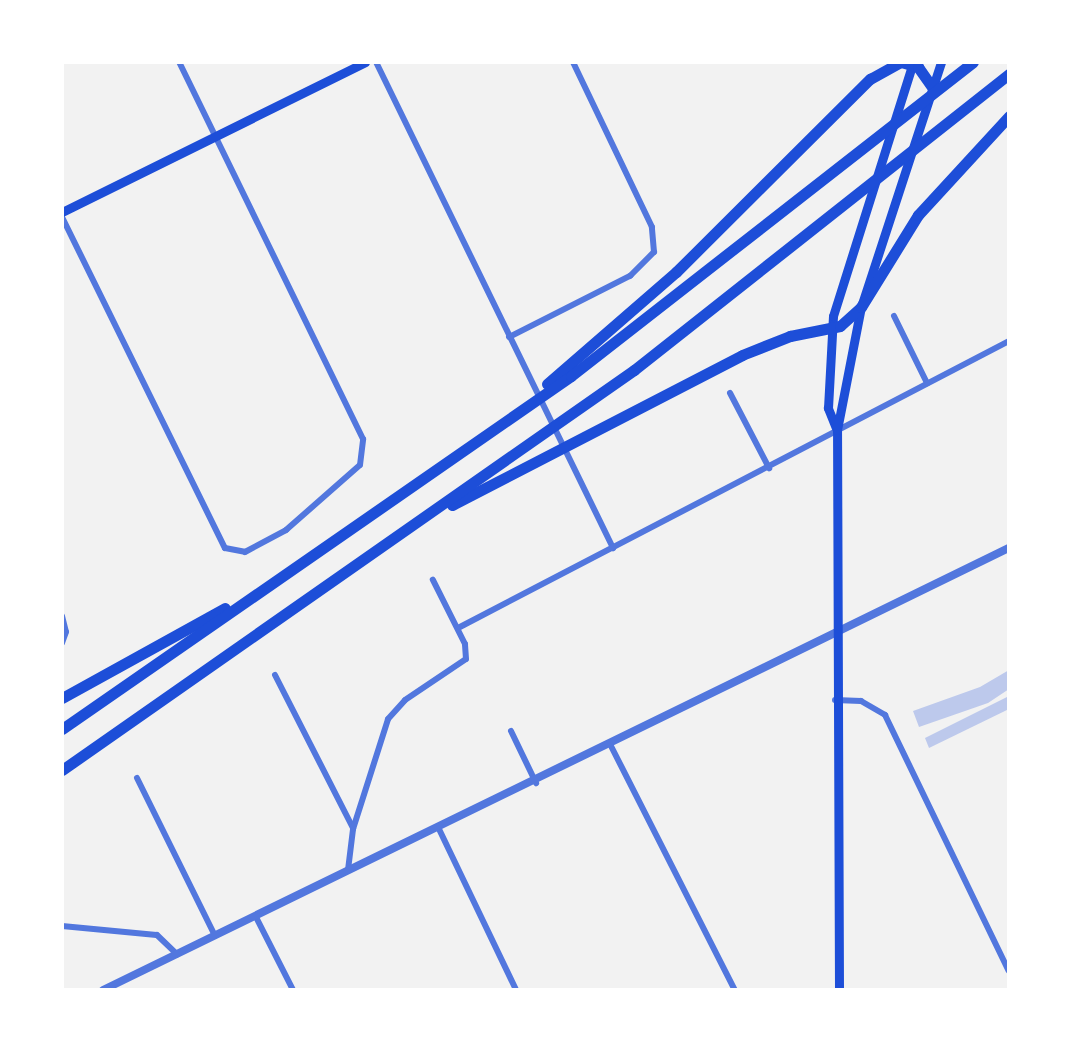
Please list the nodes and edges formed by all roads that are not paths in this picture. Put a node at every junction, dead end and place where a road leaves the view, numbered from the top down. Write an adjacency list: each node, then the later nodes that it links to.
1 (179, 62): 11 (street)
2 (365, 62): 11 (main road)
3 (376, 62): 16 (street)
4 (573, 62): 16 (street)
5 (941, 62): 9 (main road)
6 (973, 62): 18 (highway)
7 (907, 63): 9 (highway); 15 (main road); 18 (highway)
8 (1009, 74): 23 (highway)
9 (932, 87): 13 (main road)
10 (1009, 116): 13 (highway)
11 (215, 135): 12 (main road); 12 (street)
12 (62, 214)
13 (861, 307): 15 (highway); 21 (main road)
14 (894, 316): 19 (street)
15 (830, 330): 21 (main road); 23 (highway)
16 (509, 337): 24 (street)
17 (1009, 341): 19 (street)
18 (569, 372): 27 (highway)
19 (927, 383): 21 (street)
20 (730, 393): 22 (street)
21 (837, 430): 22 (street); 30 (main road)
22 (769, 468): 24 (street)
23 (423, 520): 38 (highway)
24 (613, 548): 29 (street)
25 (1008, 552): 30 (street)
26 (433, 580): 29 (street)
27 (271, 583): 33 (highway); 35 (highway)
28 (62, 616): 31 (street)
29 (458, 628): 41 (street)
30 (836, 635): 34 (main road); 37 (street)
31 (62, 643)
32 (275, 675): 41 (street)
33 (62, 698)
34 (835, 700): 48 (street); 54 (main road)
35 (62, 729)
36 (511, 731): 40 (street)
37 (611, 746): 40 (street); 53 (street)
38 (62, 770)
39 (137, 778): 46 (street)
40 (536, 783): 42 (street)
41 (353, 829): 43 (street)
42 (439, 829): 43 (street); 52 (street)
43 (348, 873): 44 (street)
44 (256, 917): 46 (street); 51 (street)
45 (62, 926): 47 (street)
46 (216, 937): 47 (street)
47 (177, 954): 50 (street)
48 (1007, 961): 49 (street)
49 (1009, 971)
50 (103, 990)
51 (293, 990)
52 (516, 990)
53 (735, 990)
54 (839, 990)

